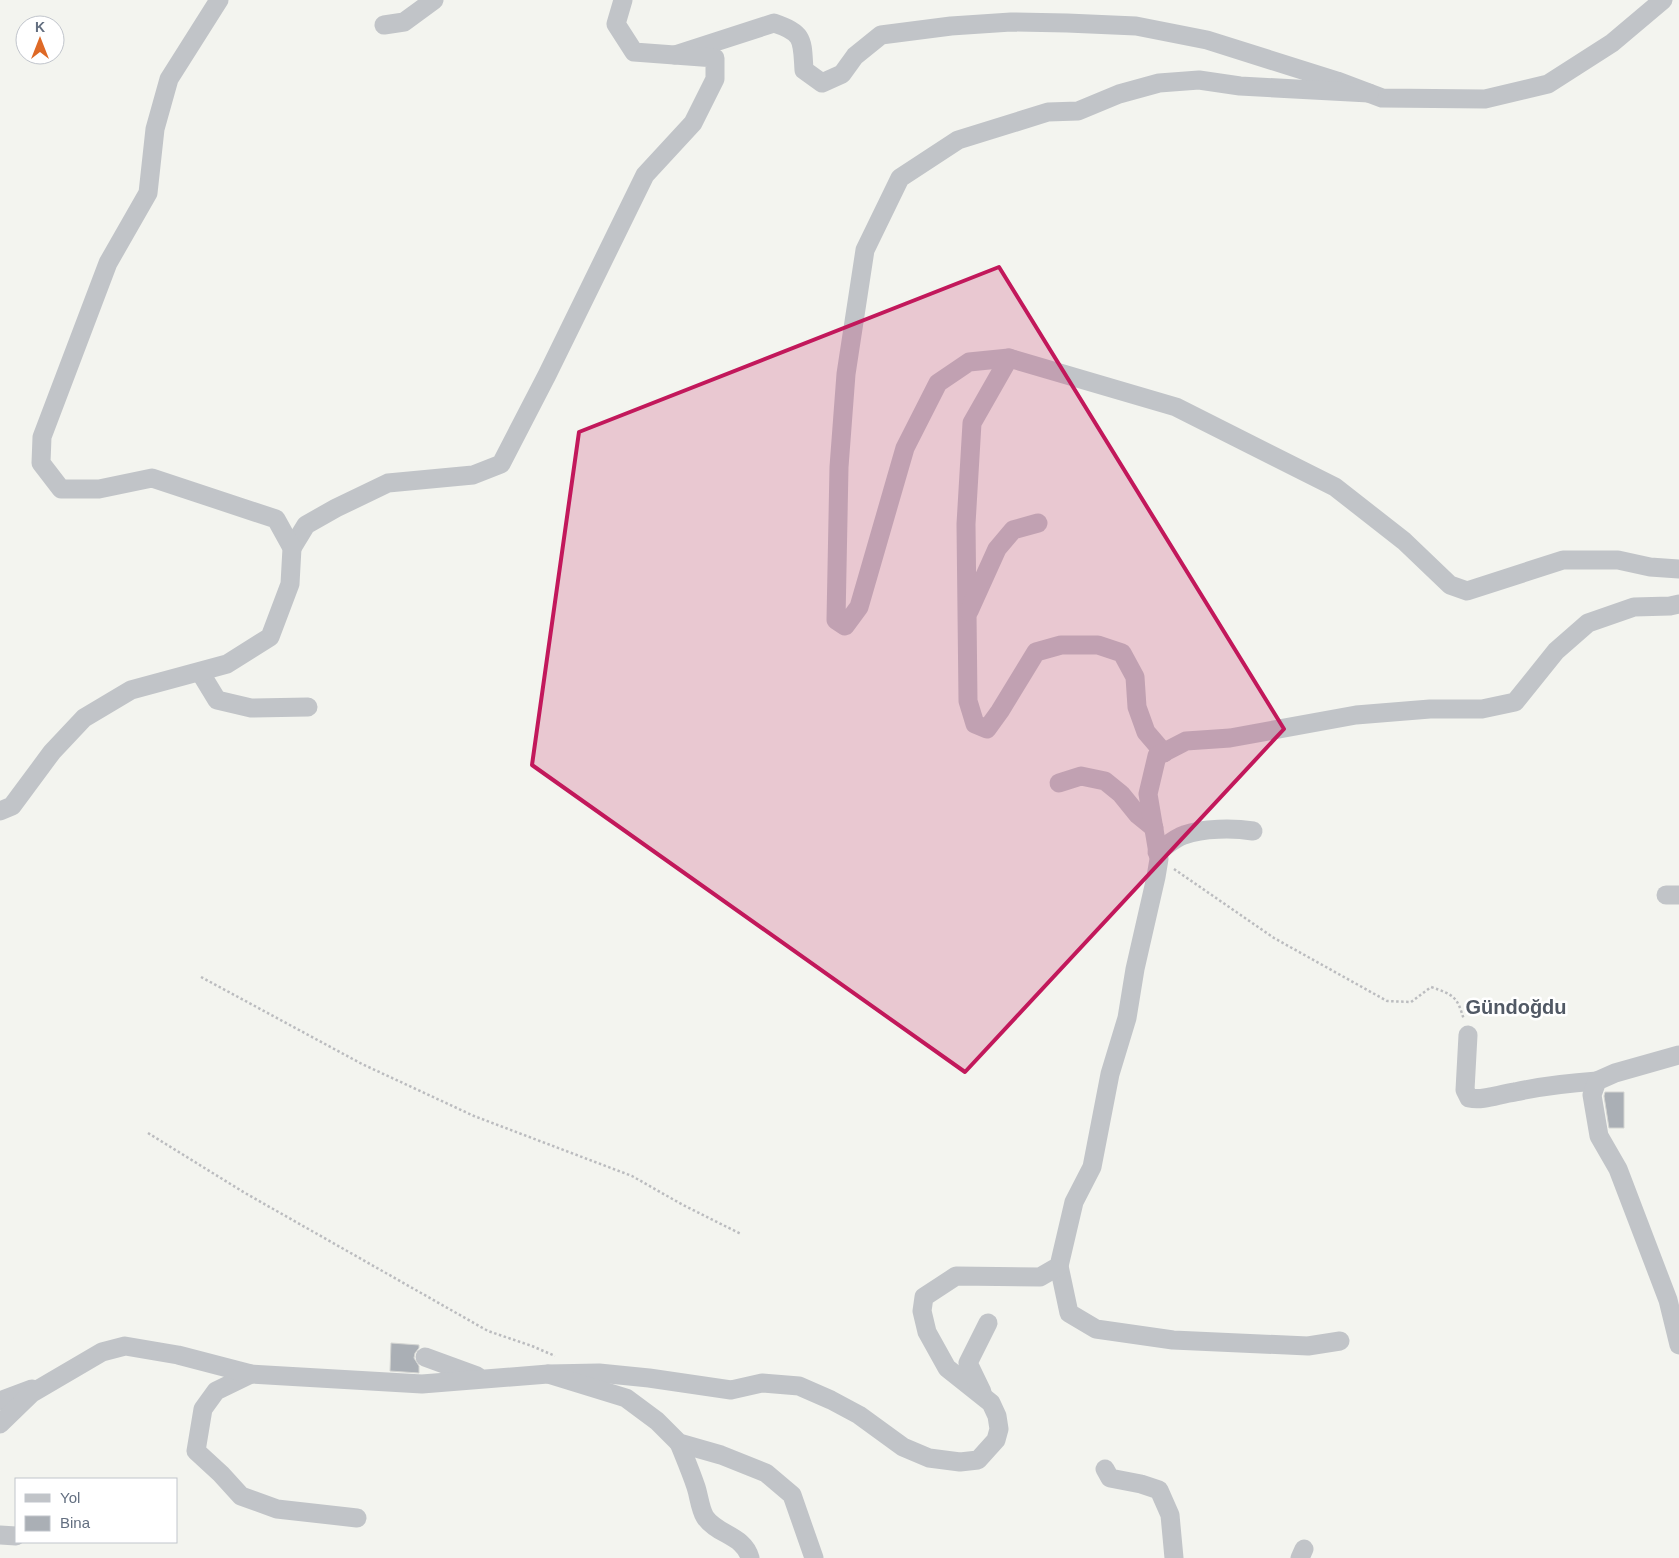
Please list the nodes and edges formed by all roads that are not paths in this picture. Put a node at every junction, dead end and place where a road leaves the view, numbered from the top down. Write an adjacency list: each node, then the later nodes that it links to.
1 (219, 0): 10 (street)
2 (434, 0): 5 (street)
3 (623, 0): 6 (street)
4 (1663, 0): 7 (street)
5 (384, 25)
6 (675, 55): 7 (street); 10 (street)
7 (1369, 93): 8 (street)
8 (1009, 358): 11 (street); 13 (street)
9 (1038, 522): 13 (street)
10 (292, 548): 14 (street)
11 (1679, 569)
12 (1679, 604): 16 (street)
13 (967, 617): 16 (street)
14 (200, 672): 15 (street); 18 (street)
15 (308, 707)
16 (1164, 752): 19 (street)
17 (1058, 783): 19 (street)
18 (0, 811)
19 (1154, 828): 21 (street)
20 (1253, 831): 21 (street)
21 (1158, 855): 25 (street)
22 (1468, 1035): 24 (street)
23 (1679, 1055): 24 (street)
24 (1597, 1081): 28 (street)
25 (1059, 1266): 27 (street); 34 (street)
26 (988, 1323): 34 (street)
27 (1340, 1341)
28 (1679, 1345)
29 (425, 1357): 32 (street)
30 (252, 1374): 32 (street); 33 (street); 39 (street)
31 (548, 1374): 32 (street); 34 (street); 37 (street)
32 (486, 1379)
33 (51, 1381): 35 (street); 36 (street)
34 (985, 1398)
35 (0, 1401)
36 (0, 1424)
37 (679, 1443): 42 (street); 43 (street)
38 (1105, 1469): 44 (street)
39 (357, 1518)
40 (0, 1535): 41 (street)
41 (15, 1536)
42 (750, 1558)
43 (814, 1558)
44 (1174, 1558)

